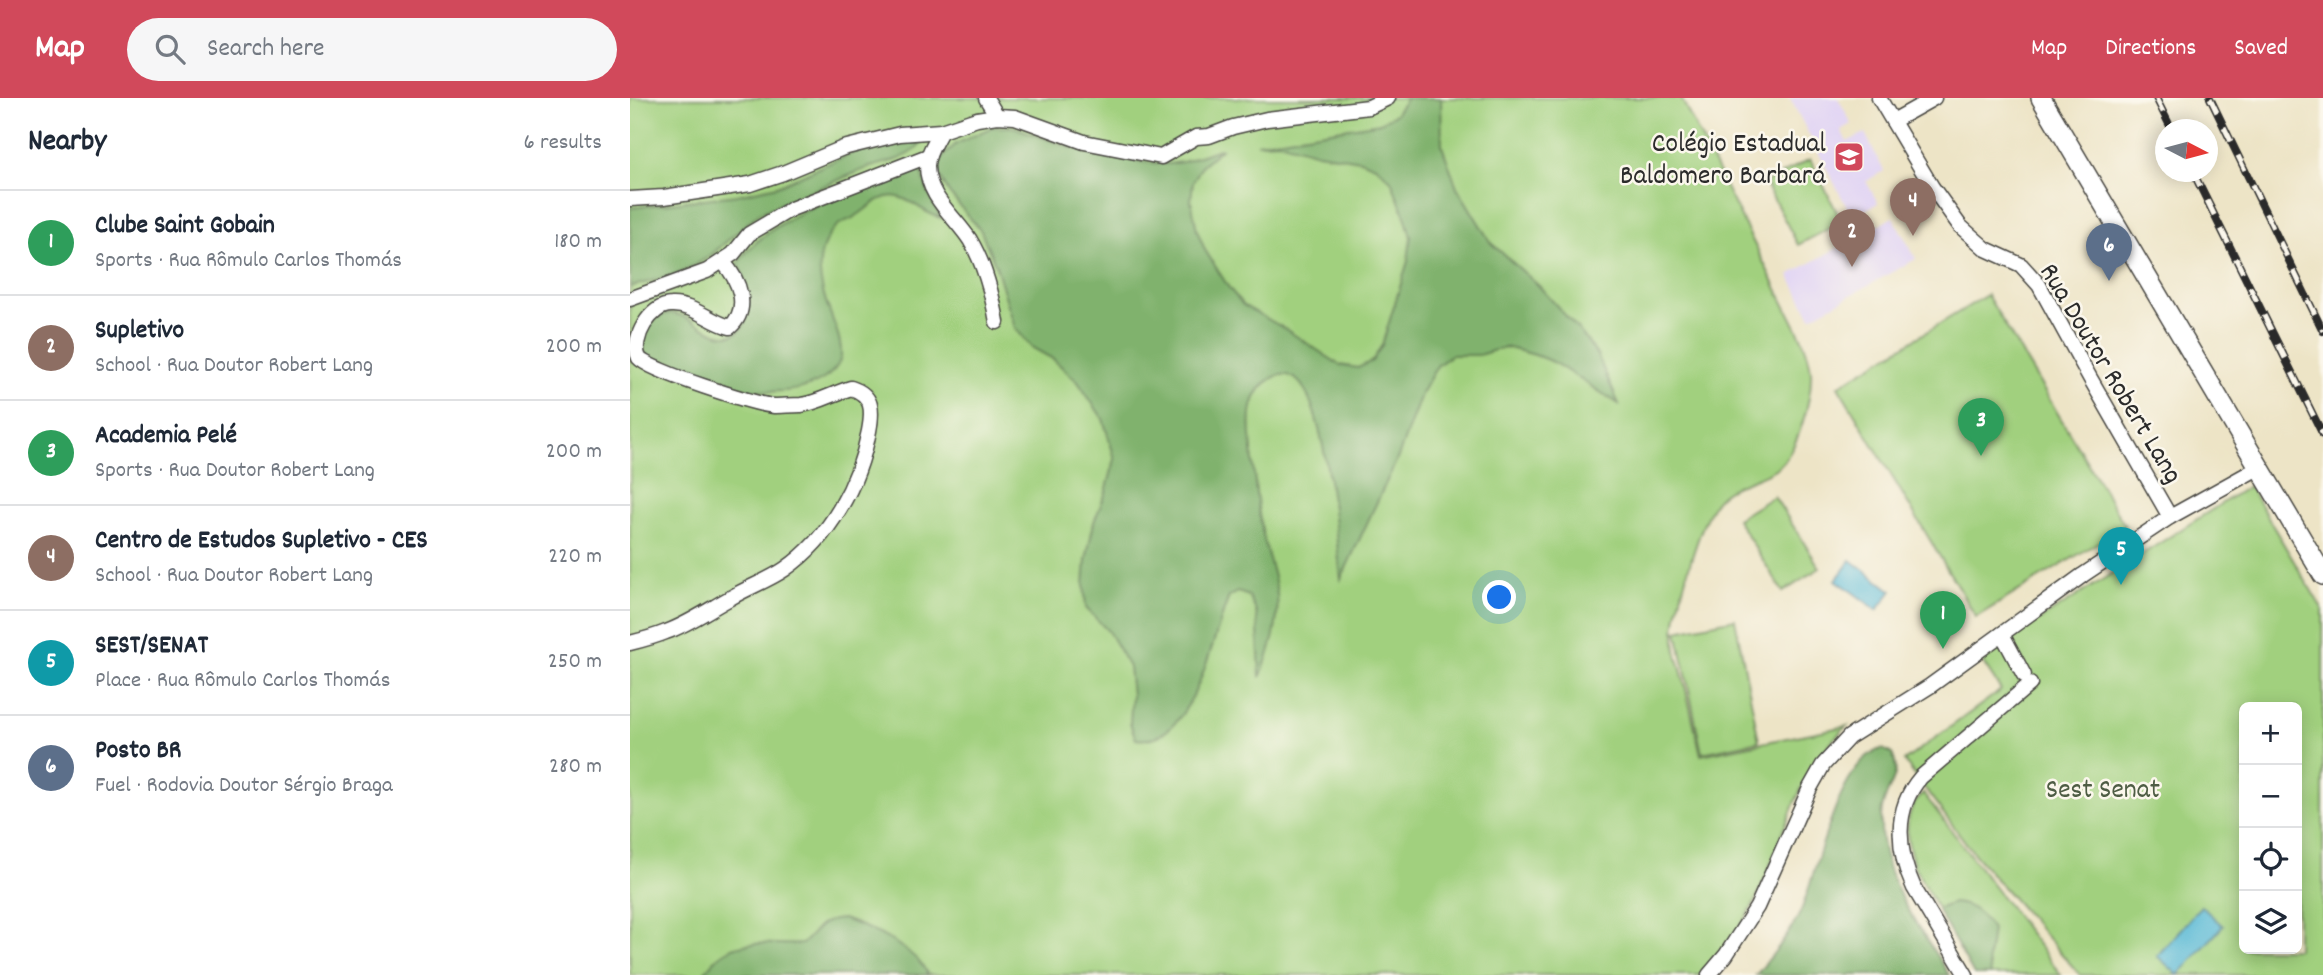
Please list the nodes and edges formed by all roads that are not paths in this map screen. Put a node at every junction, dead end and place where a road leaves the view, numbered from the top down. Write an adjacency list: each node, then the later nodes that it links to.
1 (986, 98): 6 (street)
2 (1388, 98): 6 (street)
3 (1880, 98): 7 (street, Rua Doutor Robert Lang)
4 (1934, 98): 7 (street)
5 (2041, 98): 14 (main road)
6 (997, 116): 8 (street)
7 (1893, 121): 15 (street, Rua Doutor Robert Lang)
8 (941, 131): 9 (street); 10 (street)
9 (928, 156): 11 (street); 13 (street)
10 (630, 200)
11 (723, 262): 12 (street); 18 (street)
12 (630, 299)
13 (997, 322)
14 (2260, 467): 15 (street); 16 (main road)
15 (2171, 517): 17 (street)
16 (2323, 575)
17 (2002, 634): 19 (street); 20 (street)
18 (630, 643)
19 (1709, 975)
20 (1966, 975)

